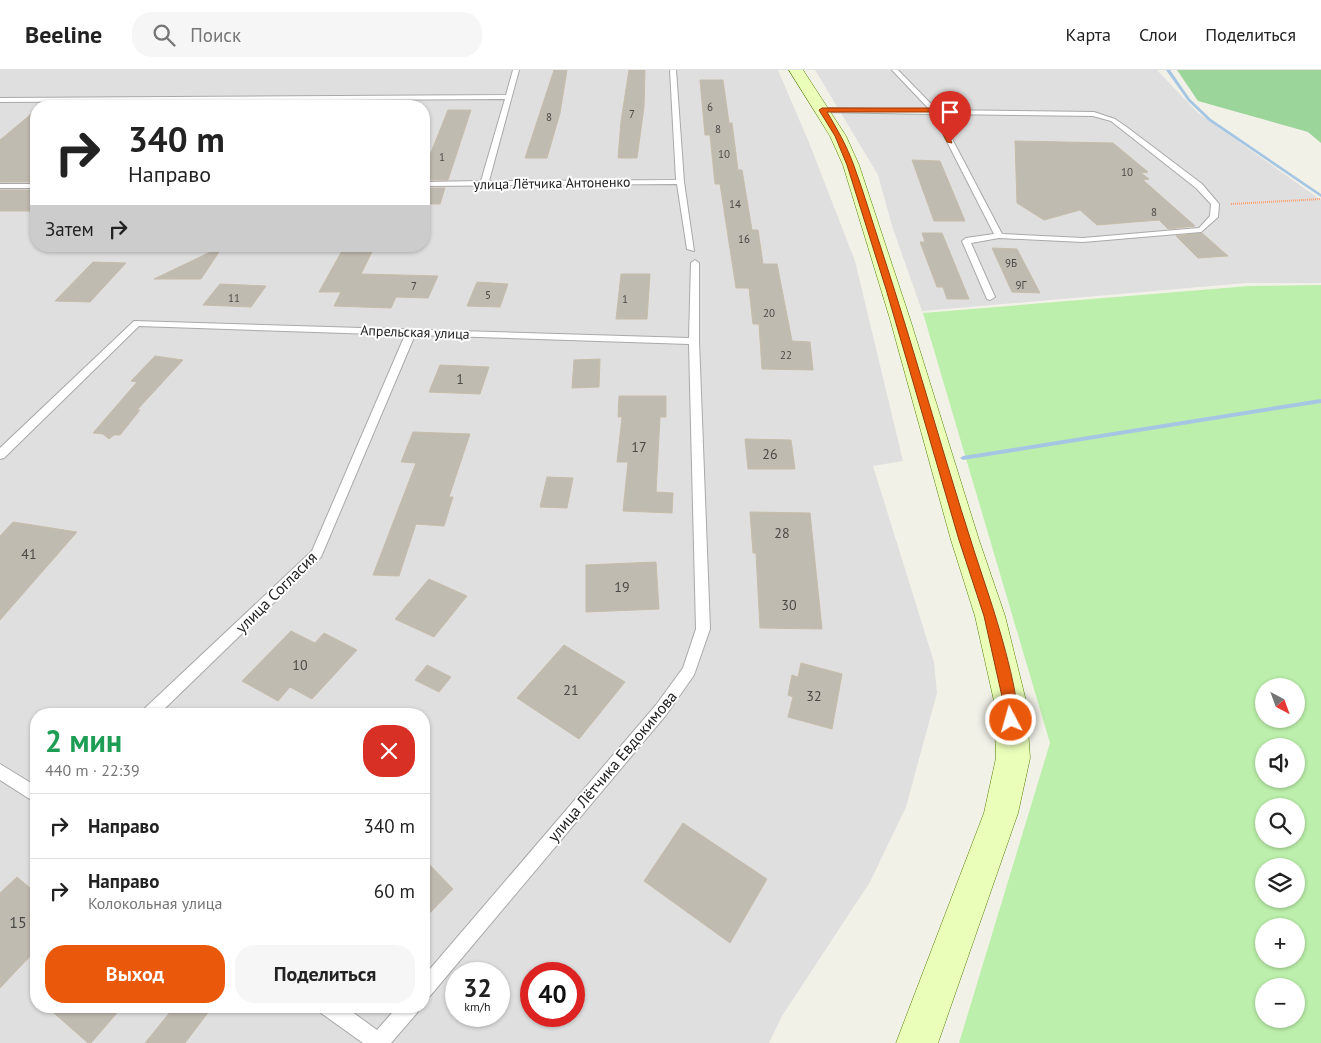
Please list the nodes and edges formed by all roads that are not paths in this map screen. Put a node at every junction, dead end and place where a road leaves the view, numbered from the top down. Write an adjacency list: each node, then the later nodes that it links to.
1 (516, 70): 5 (lane)
2 (673, 70): 10 (lane)
3 (796, 70): 8 (street)
4 (895, 70): 9 (lane)
5 (508, 97): 7 (lane); 12 (lane)
6 (0, 100): 7 (lane)
7 (142, 100)
8 (822, 110): 9 (lane); 29 (street)
9 (934, 110): 15 (lane); 15 (lane)
10 (680, 182): 12 (lane, улица Лётчика Антоненко); 16 (lane)
11 (430, 184): 12 (lane, улица Лётчика Антоненко)
12 (484, 184)
13 (0, 186): 14 (lane)
14 (30, 186)
15 (999, 236): 18 (lane)
16 (691, 249)
17 (695, 263): 20 (lane, улица Лётчика Евдокимова)
18 (990, 297)
19 (411, 332): 20 (lane, Апрельская улица); 21 (lane, Апрельская улица); 22 (lane, улица Согласия)
20 (694, 341): 25 (lane, улица Лётчика Евдокимова)
21 (0, 455)
22 (155, 708)
23 (0, 771): 24 (lane)
24 (30, 791)
25 (430, 983)
26 (338, 1013): 28 (lane)
27 (404, 1013): 28 (lane)
28 (379, 1043)
29 (917, 1043)

